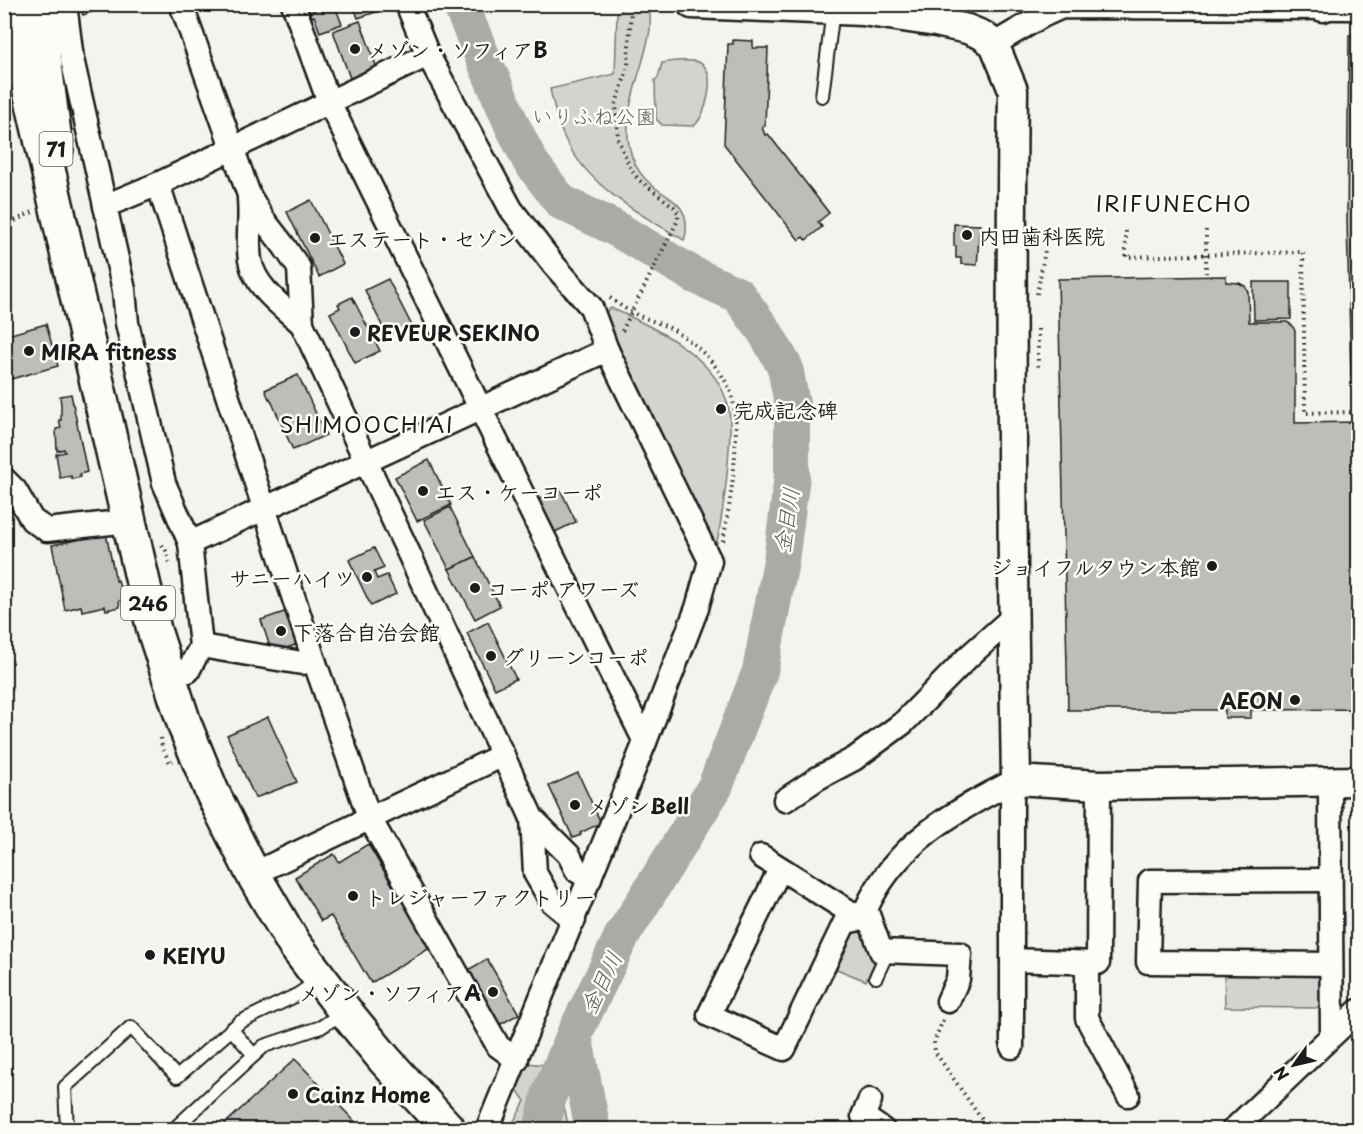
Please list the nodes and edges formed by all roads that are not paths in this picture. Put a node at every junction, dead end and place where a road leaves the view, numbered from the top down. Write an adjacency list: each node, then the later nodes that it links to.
1 (10, 4): 17 (main road, 246)
2 (41, 4): 22 (main road, 71)
3 (65, 4): 21 (street)
4 (181, 4): 18 (street)
5 (293, 4): 16 (street)
6 (407, 4): 14 (street)
7 (697, 5): 11 (street)
8 (1062, 6): 9 (street); 13 (street)
9 (1323, 6): 10 (street)
10 (1359, 8)
11 (833, 10): 13 (street); 15 (lane)
12 (4, 36): 17 (main road, 71)
13 (994, 44): 31 (street)
14 (428, 55): 16 (street); 24 (street)
15 (822, 96)
16 (329, 102): 18 (street); 25 (street)
17 (35, 112): 22 (main road, 246)
18 (231, 148): 19 (street); 20 (street)
19 (158, 184): 21 (street); 28 (street)
20 (249, 195): 23 (street); 23 (street)
21 (105, 206): 30 (street)
22 (77, 293): 29 (main road, 246)
23 (302, 324): 26 (street)
24 (607, 350): 25 (street); 35 (street)
25 (480, 409): 26 (street); 35 (street)
26 (365, 462): 28 (street); 36 (street)
27 (4, 479): 29 (street)
28 (264, 508): 30 (street); 33 (street)
29 (129, 521): 45 (main road, 246)
30 (190, 543): 32 (street)
31 (1013, 617): 37 (street); 40 (street)
32 (201, 646): 33 (street); 34 (street)
33 (314, 660): 41 (street)
34 (188, 671)
35 (645, 742): 46 (street)
36 (503, 755): 41 (street); 42 (street)
37 (1016, 780): 39 (street); 48 (street); 51 (street)
38 (1345, 780): 39 (street); 47 (street)
39 (1099, 785): 52 (street)
40 (784, 801)
41 (369, 817): 45 (street); 63 (street)
42 (532, 818): 46 (street); 49 (street)
43 (761, 856): 44 (street)
44 (780, 869): 48 (street); 48 (street)
45 (253, 873): 55 (main road, 246)
46 (590, 879): 49 (street)
47 (1330, 880): 53 (street); 53 (street)
48 (864, 914): 50 (street)
49 (574, 920): 63 (street)
50 (888, 951): 54 (lane); 56 (street)
51 (1012, 960): 52 (street); 61 (street)
52 (1087, 963): 64 (street)
53 (1330, 964): 60 (street)
54 (876, 977)
55 (321, 979): 57 (main road, 246); 59 (lane)
56 (948, 1002)
57 (345, 1011): 62 (lane); 69 (main road, 246)
58 (1359, 1011): 60 (street)
59 (231, 1029): 62 (lane); 67 (lane)
60 (1332, 1035): 66 (street)
61 (1012, 1047)
62 (254, 1055): 68 (lane)
63 (517, 1059): 70 (street)
64 (1128, 1095)
65 (870, 1100): 71 (street)
66 (1252, 1121): 72 (street)
67 (66, 1130)
68 (173, 1130)
69 (449, 1130)
70 (488, 1130)
71 (883, 1130)
72 (1233, 1130)

